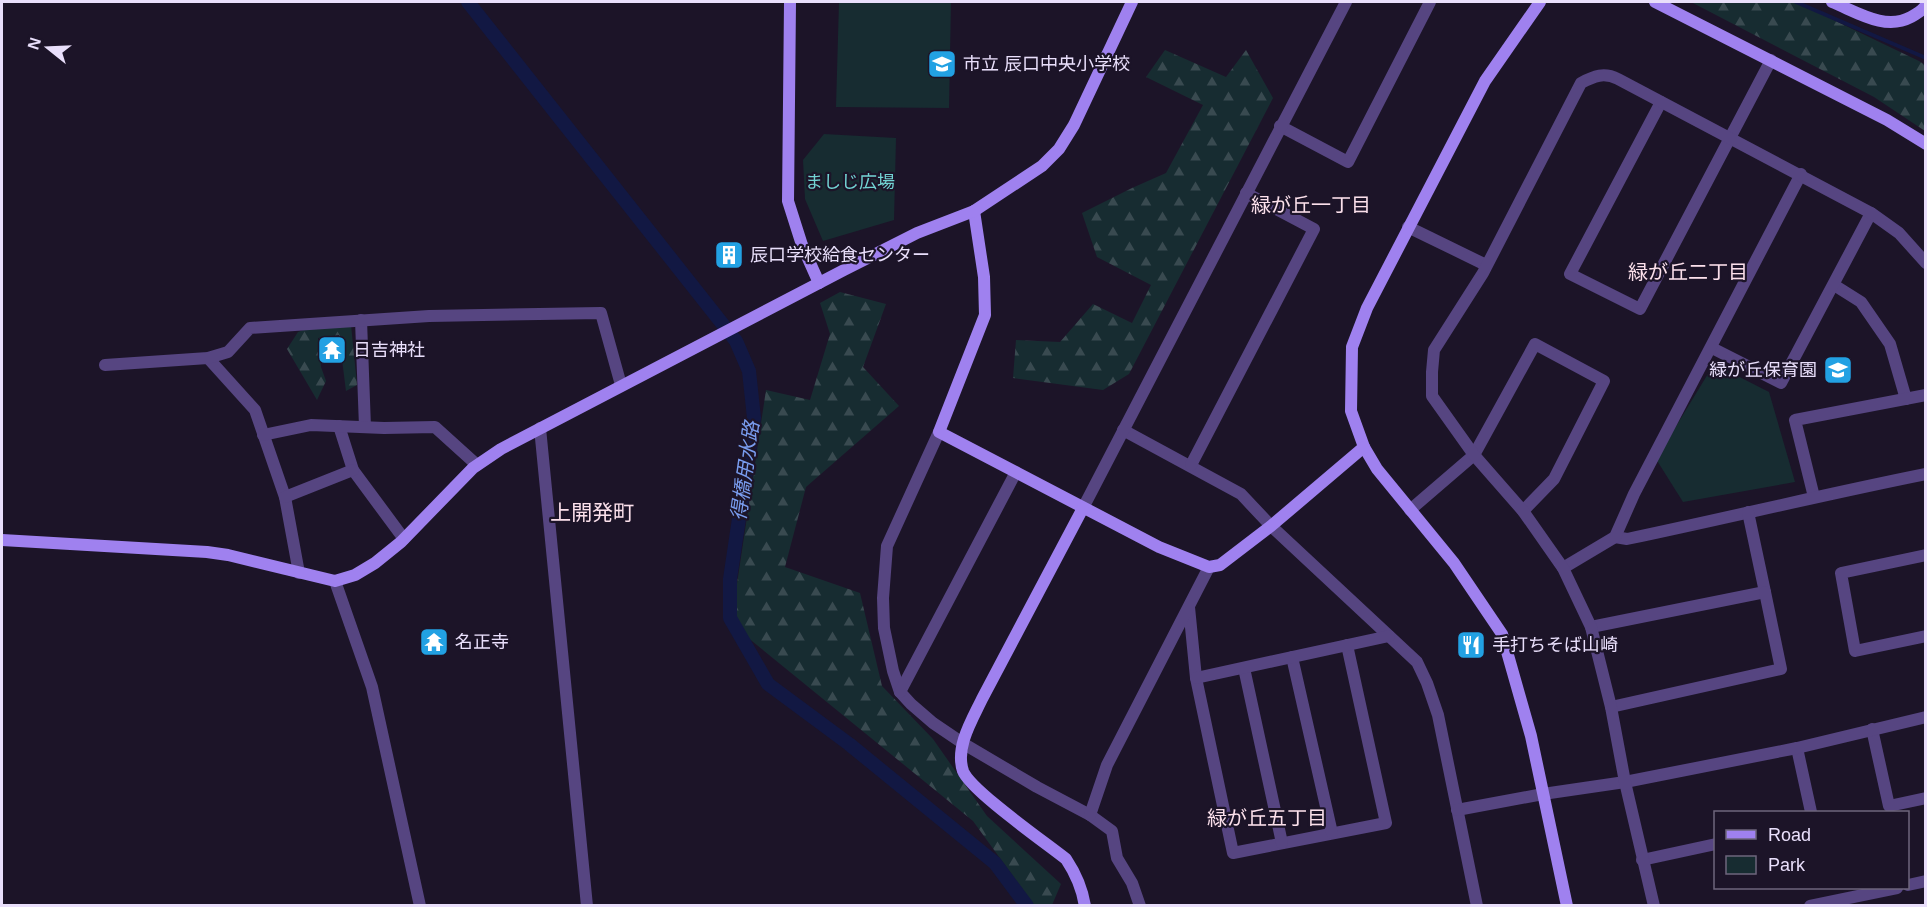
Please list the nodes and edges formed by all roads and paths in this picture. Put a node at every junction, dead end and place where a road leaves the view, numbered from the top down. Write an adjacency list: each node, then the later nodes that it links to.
1 (790, 2): 21 (street)
2 (1132, 2): 16 (street)
3 (1346, 2): 11 (street)
4 (1430, 2): 11 (street)
5 (1540, 2): 18 (street)
6 (1655, 2): 9 (street)
7 (1832, 2): 8 (street)
8 (1926, 5)
9 (1771, 60): 12 (street); 13 (street)
10 (1661, 102): 12 (street); 12 (street); 20 (street)
11 (1280, 126): 15 (street)
12 (1731, 138): 14 (street)
13 (1926, 144)
14 (1801, 174): 17 (street); 24 (street)
15 (1246, 193): 33 (street); 39 (street)
16 (974, 211): 21 (street); 34 (street)
17 (1871, 213): 19 (street); 22 (street)
18 (1408, 227): 20 (street); 36 (street)
19 (1924, 259)
20 (1486, 266): 37 (street)
21 (819, 283): 27 (street)
22 (1834, 285): 24 (street); 29 (street)
23 (361, 320): 25 (street); 27 (street); 31 (street)
24 (1712, 348): 50 (street)
25 (208, 358): 26 (street); 35 (street)
26 (105, 365)
27 (621, 385): 32 (street)
28 (1926, 395): 29 (street)
29 (1906, 399): 43 (street)
30 (339, 426): 31 (street); 35 (street); 40 (street)
31 (365, 427): 38 (street)
32 (540, 428): 38 (street); 88 (street)
33 (1123, 430): 39 (street); 45 (street)
34 (939, 432): 41 (street); 67 (street)
35 (263, 435): 44 (street)
36 (1364, 447): 46 (street); 49 (street)
37 (1474, 455): 46 (street); 47 (street); 47 (street)
38 (477, 465): 51 (street)
39 (1191, 465): 49 (street)
40 (353, 470): 44 (street); 51 (street)
41 (1016, 472): 45 (street); 67 (street)
42 (1926, 474): 43 (street)
43 (1814, 496): 48 (street)
44 (285, 497): 56 (street)
45 (1083, 508): 54 (street); 71 (street)
46 (1410, 510): 74 (street)
47 (1523, 511): 55 (street)
48 (1748, 512): 50 (street); 58 (street)
49 (1270, 526): 54 (street); 61 (street)
50 (1615, 537): 55 (street)
51 (404, 539): 57 (street)
52 (2, 540): 56 (street)
53 (1926, 555): 62 (street)
54 (1209, 567): 59 (street)
55 (1563, 568): 60 (street)
56 (299, 573): 57 (street)
57 (335, 581): 87 (street)
58 (1765, 592): 60 (street); 68 (street)
59 (1189, 607): 66 (street); 78 (street)
60 (1591, 627): 68 (street)
61 (1389, 636): 63 (street); 76 (street)
62 (1926, 636)
63 (1347, 645): 64 (street); 79 (street)
64 (1292, 657): 65 (street); 79 (street)
65 (1244, 668): 66 (street); 80 (street)
66 (1196, 678): 80 (street)
67 (900, 692): 71 (street)
68 (1611, 706): 73 (street)
69 (1926, 717): 70 (street)
70 (1872, 729): 72 (street); 75 (street)
71 (964, 744): 78 (street); 89 (street)
72 (1797, 748): 73 (street); 77 (street)
73 (1625, 782): 74 (street); 82 (street)
74 (1543, 794): 76 (street); 92 (street)
75 (1926, 798)
76 (1457, 810): 91 (street)
77 (1811, 811)
78 (1090, 815): 90 (street)
79 (1332, 833): 80 (street)
80 (1282, 843)
81 (1714, 844): 82 (street)
82 (1642, 860): 93 (street)
83 (1926, 881): 84 (street)
84 (1909, 885)
85 (1894, 889): 86 (street)
86 (1866, 900): 94 (street)
87 (420, 906)
88 (587, 906)
89 (1084, 906)
90 (1140, 906)
91 (1477, 906)
92 (1567, 906)
93 (1654, 906)
94 (1810, 906)

